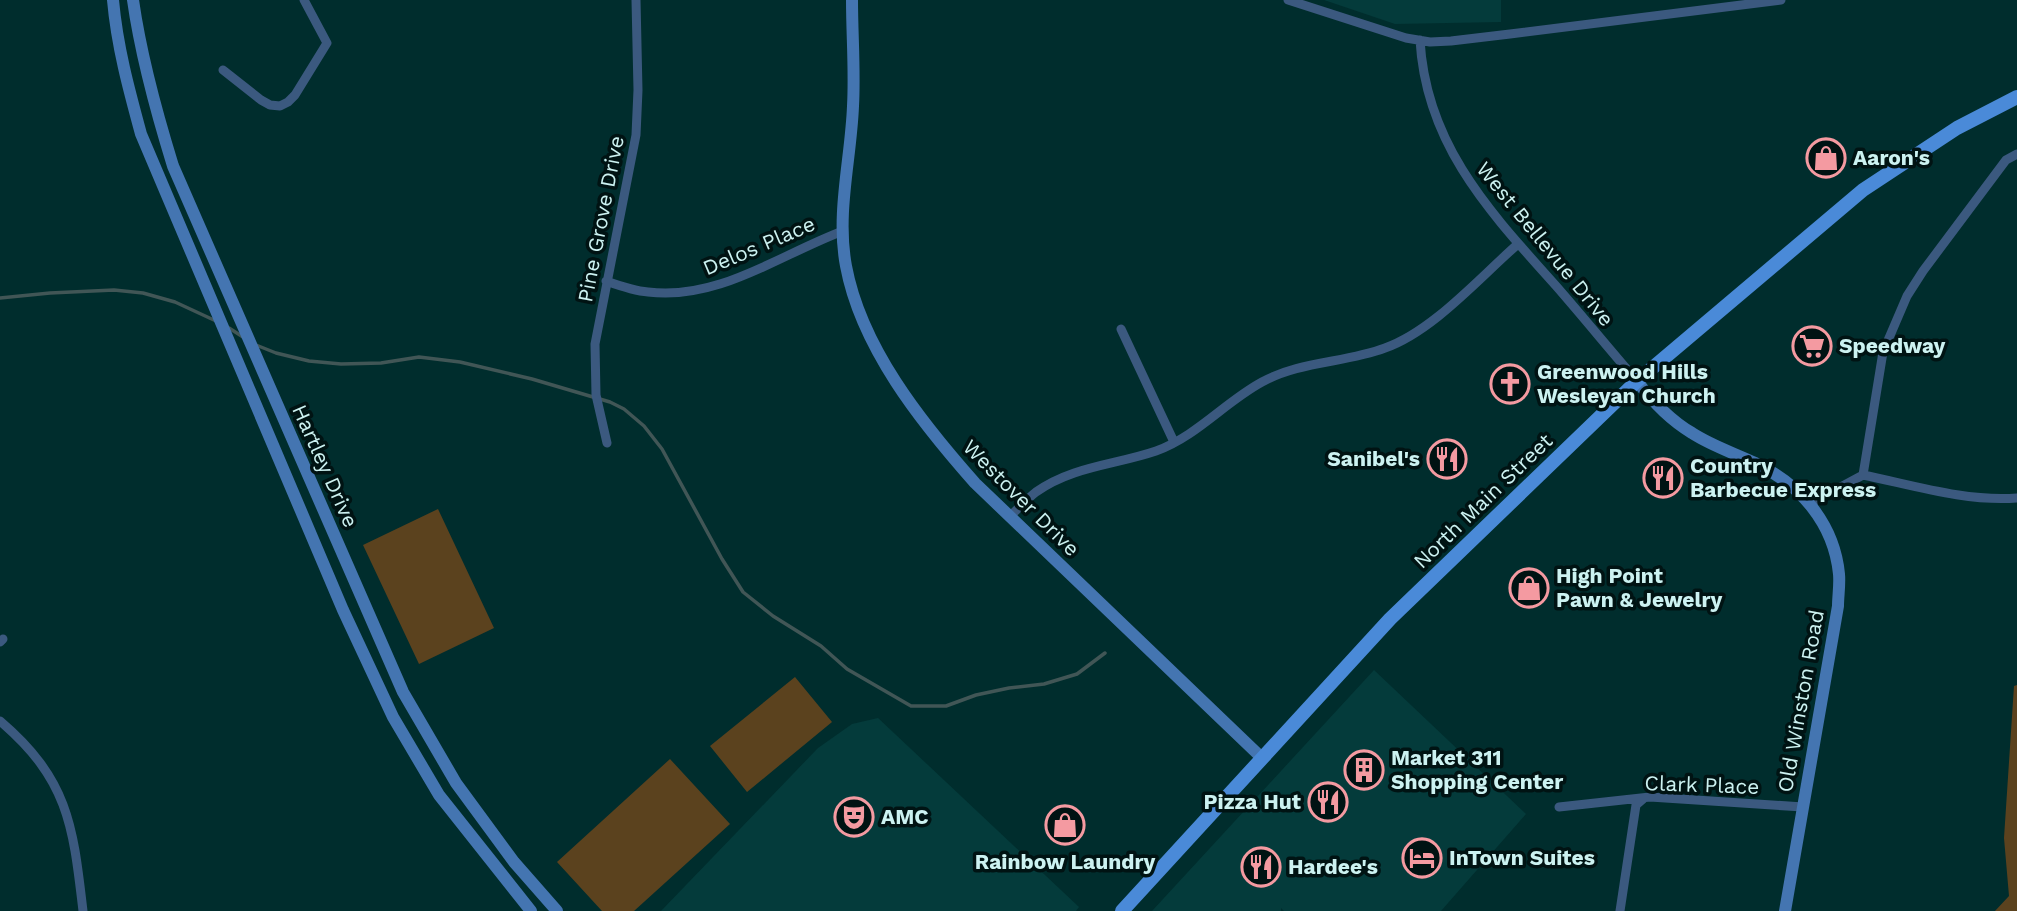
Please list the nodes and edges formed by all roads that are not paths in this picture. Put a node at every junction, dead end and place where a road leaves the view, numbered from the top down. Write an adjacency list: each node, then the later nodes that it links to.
1 (113, 0): 29 (street, Hartley Drive)
2 (133, 0): 30 (street, Hartley Drive)
3 (304, 0): 9 (street)
4 (636, 0): 14 (street, Pine Grove Drive)
5 (852, 0): 12 (street, Westover Drive)
6 (1288, 0): 8 (street)
7 (1782, 0): 8 (street)
8 (1420, 40): 13 (street, West Bellevue Drive)
9 (223, 70)
10 (2017, 97): 16 (main road, North Main Street)
11 (2017, 153): 19 (street)
12 (843, 231): 14 (street, Delos Place); 22 (street, Westover Drive)
13 (1518, 244): 16 (street, West Bellevue Drive); 17 (street)
14 (607, 281): 18 (street, Pine Grove Drive)
15 (1121, 329): 17 (street)
16 (1637, 381): 21 (street, Old Winston Road); 24 (main road, North Main Street)
17 (1174, 442): 22 (street)
18 (607, 443)
19 (1863, 475): 20 (street); 21 (street)
20 (2017, 498)
21 (1811, 503): 27 (street, Old Winston Road)
22 (1009, 517): 24 (street, Westover Drive)
23 (0, 721): 28 (street)
24 (1262, 758): 31 (main road, North Main Street)
25 (1643, 799): 26 (street, Clark Place); 27 (street, Clark Place); 32 (street)
26 (1559, 807)
27 (1803, 807): 33 (street, Old Winston Road)
28 (83, 911)
29 (531, 911)
30 (557, 911)
31 (1122, 911)
32 (1620, 911)
33 (1785, 911)

